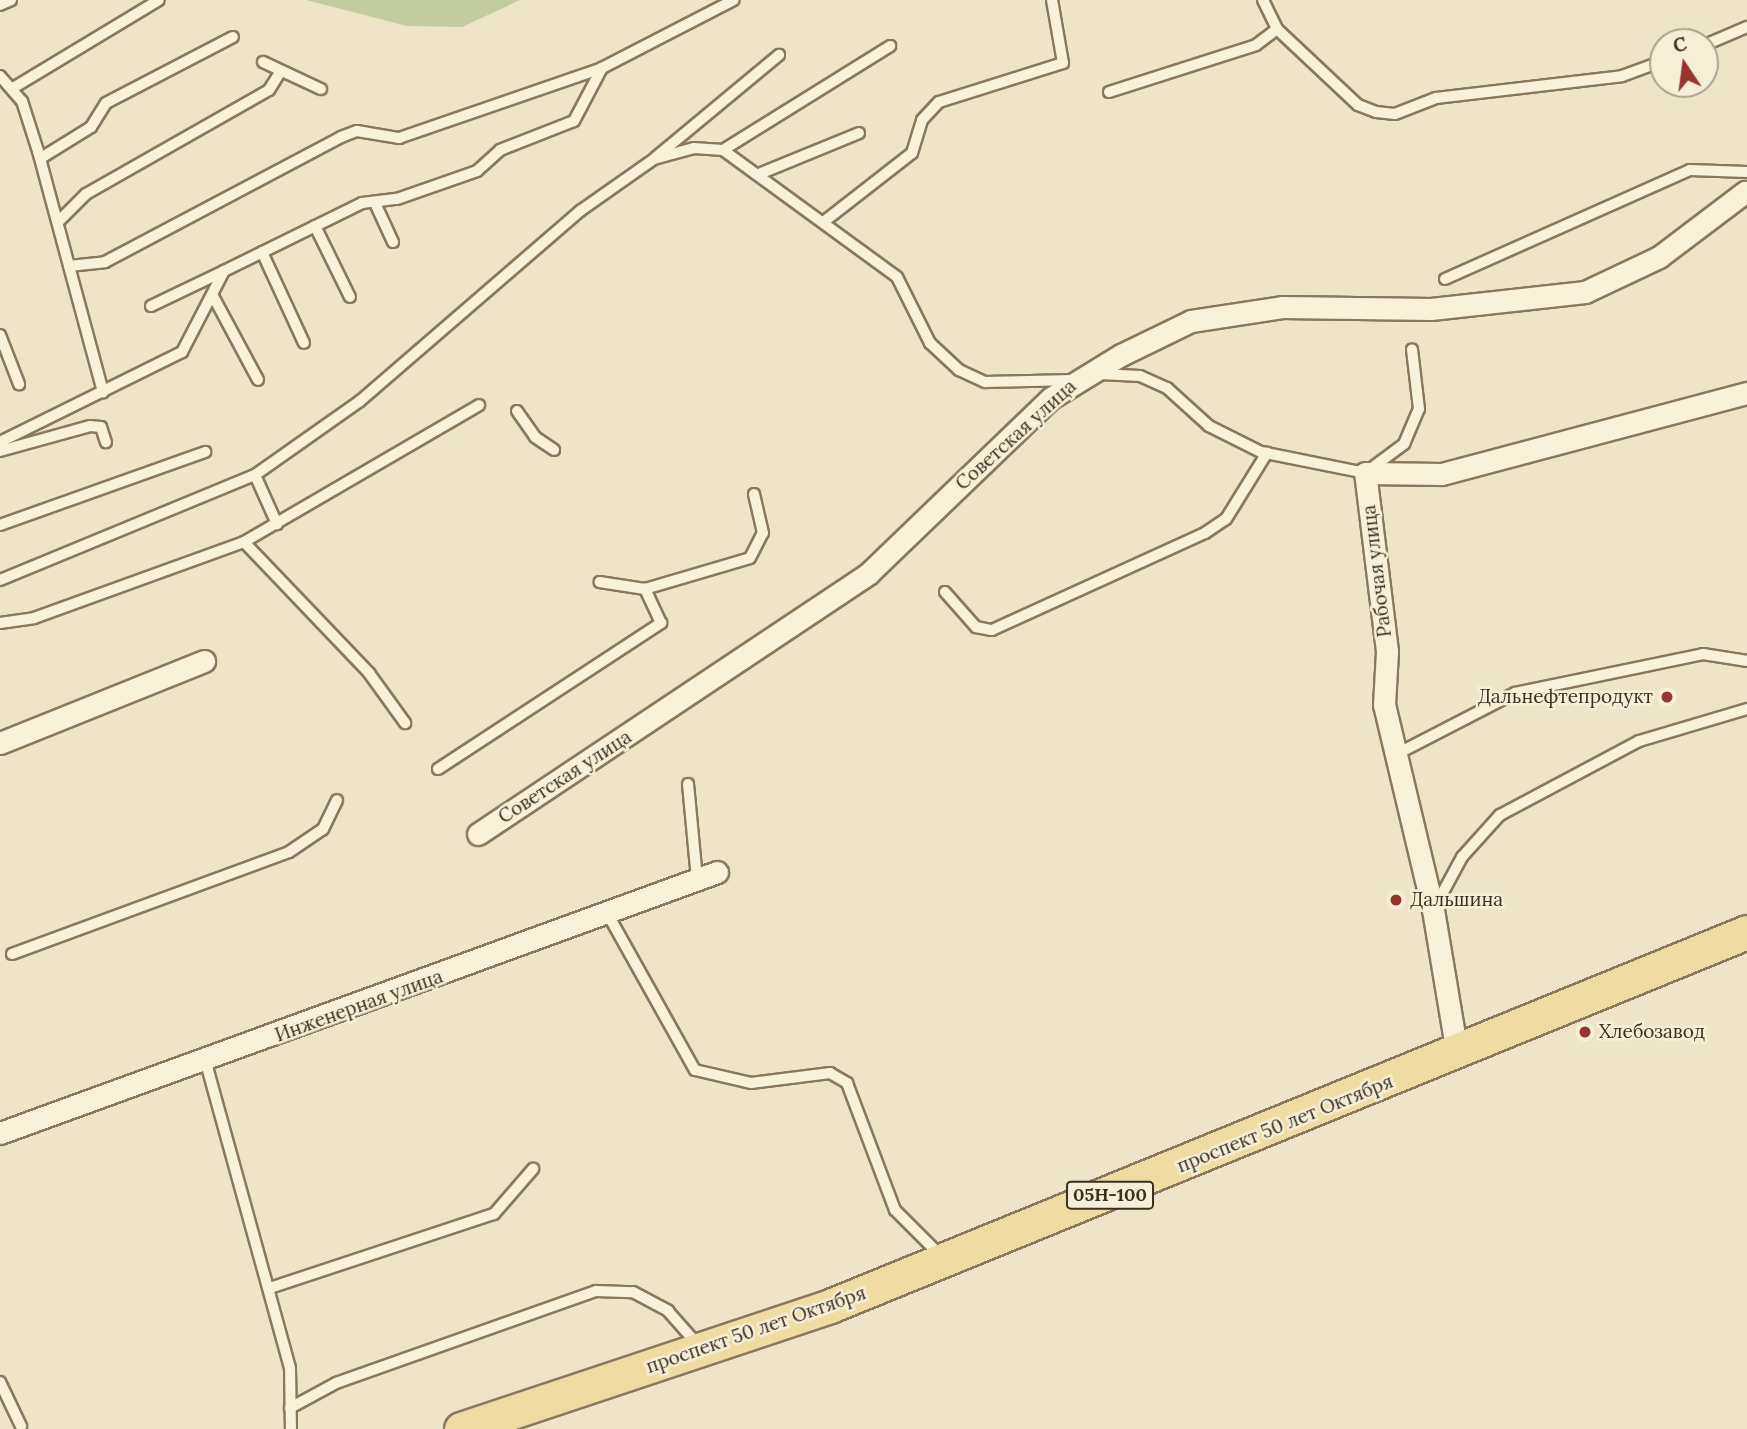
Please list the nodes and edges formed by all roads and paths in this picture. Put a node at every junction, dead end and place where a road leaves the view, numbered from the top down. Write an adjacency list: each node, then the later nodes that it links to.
1 (11, 0): 6 (lane)
2 (159, 0): 18 (lane)
3 (734, 0): 15 (lane)
4 (1052, 0): 29 (lane)
5 (1263, 0): 8 (lane)
6 (0, 5)
7 (1747, 27): 10 (lane)
8 (1277, 29): 14 (lane); 20 (lane)
9 (233, 37): 23 (lane)
10 (1719, 39)
11 (890, 46): 22 (lane)
12 (779, 55): 24 (lane)
13 (263, 62): 16 (lane)
14 (1649, 66)
15 (602, 68): 27 (lane); 33 (lane)
16 (279, 74): 19 (lane); 28 (lane)
17 (0, 76): 18 (lane)
18 (13, 88): 23 (lane)
19 (321, 89)
20 (1109, 92)
21 (859, 133): 25 (lane)
22 (723, 150): 24 (lane); 25 (lane)
23 (41, 158): 28 (lane)
24 (654, 159): 57 (lane)
25 (759, 174): 29 (lane)
26 (1746, 183): 35 (lane); 44 (street, Советская улица)
27 (375, 203): 30 (lane); 31 (lane)
28 (59, 220): 33 (lane)
29 (826, 220): 44 (lane)
30 (315, 226): 32 (lane); 37 (lane)
31 (393, 242)
32 (262, 252): 34 (lane); 40 (lane)
33 (69, 266): 46 (lane)
34 (224, 271): 36 (lane); 38 (lane)
35 (1445, 279)
36 (213, 296): 43 (lane); 46 (lane)
37 (350, 297)
38 (151, 306)
39 (0, 335): 42 (lane)
40 (304, 343)
41 (1412, 349): 56 (lane)
42 (5, 365): 45 (lane)
43 (258, 380)
44 (1076, 380): 55 (lane); 76 (street, Советская улица)
45 (19, 384)
46 (103, 392): 50 (lane)
47 (1747, 393): 56 (street, Рабочая улица)
48 (480, 405): 59 (lane)
49 (516, 411): 52 (lane)
50 (0, 442)
51 (106, 442): 53 (lane)
52 (554, 450)
53 (0, 451)
54 (205, 452): 60 (lane)
55 (1267, 453): 56 (lane); 65 (lane)
56 (1365, 473): 72 (street, Рабочая улица)
57 (255, 475): 59 (lane); 62 (lane)
58 (754, 494): 64 (lane)
59 (277, 524): 61 (lane)
60 (0, 525)
61 (244, 542): 66 (lane); 70 (lane)
62 (0, 580)
63 (600, 582): 64 (lane)
64 (645, 589): 73 (lane)
65 (945, 592)
66 (0, 624)
67 (204, 661): 71 (street)
68 (1747, 661): 72 (lane)
69 (1747, 709): 78 (lane)
70 (405, 723)
71 (0, 743)
72 (1395, 755): 78 (street, Рабочая улица)
73 (438, 768)
74 (688, 784): 77 (lane)
75 (337, 800): 81 (lane)
76 (478, 834)
77 (707, 876): 79 (street, Инженерная улица)
78 (1433, 910): 82 (street, Рабочая улица)
79 (606, 911): 83 (street, Инженерная улица); 86 (lane)
80 (1747, 932): 82 (main road, проспект 50 лет Октября / 05Н-100)
81 (12, 954)
82 (1457, 1053): 86 (main road, проспект 50 лет Октября / 05Н-100)
83 (206, 1063): 84 (street, Инженерная улица); 87 (lane)
84 (0, 1133)
85 (533, 1169): 87 (lane)
86 (944, 1259): 88 (main road, проспект 50 лет Октября / 05Н-100)
87 (270, 1288): 90 (lane)
88 (703, 1350): 90 (lane); 93 (main road, проспект 50 лет Октября / 05Н-100)
89 (0, 1382): 91 (lane)
90 (290, 1408): 92 (lane)
91 (21, 1426)
92 (291, 1429)
93 (461, 1429)

